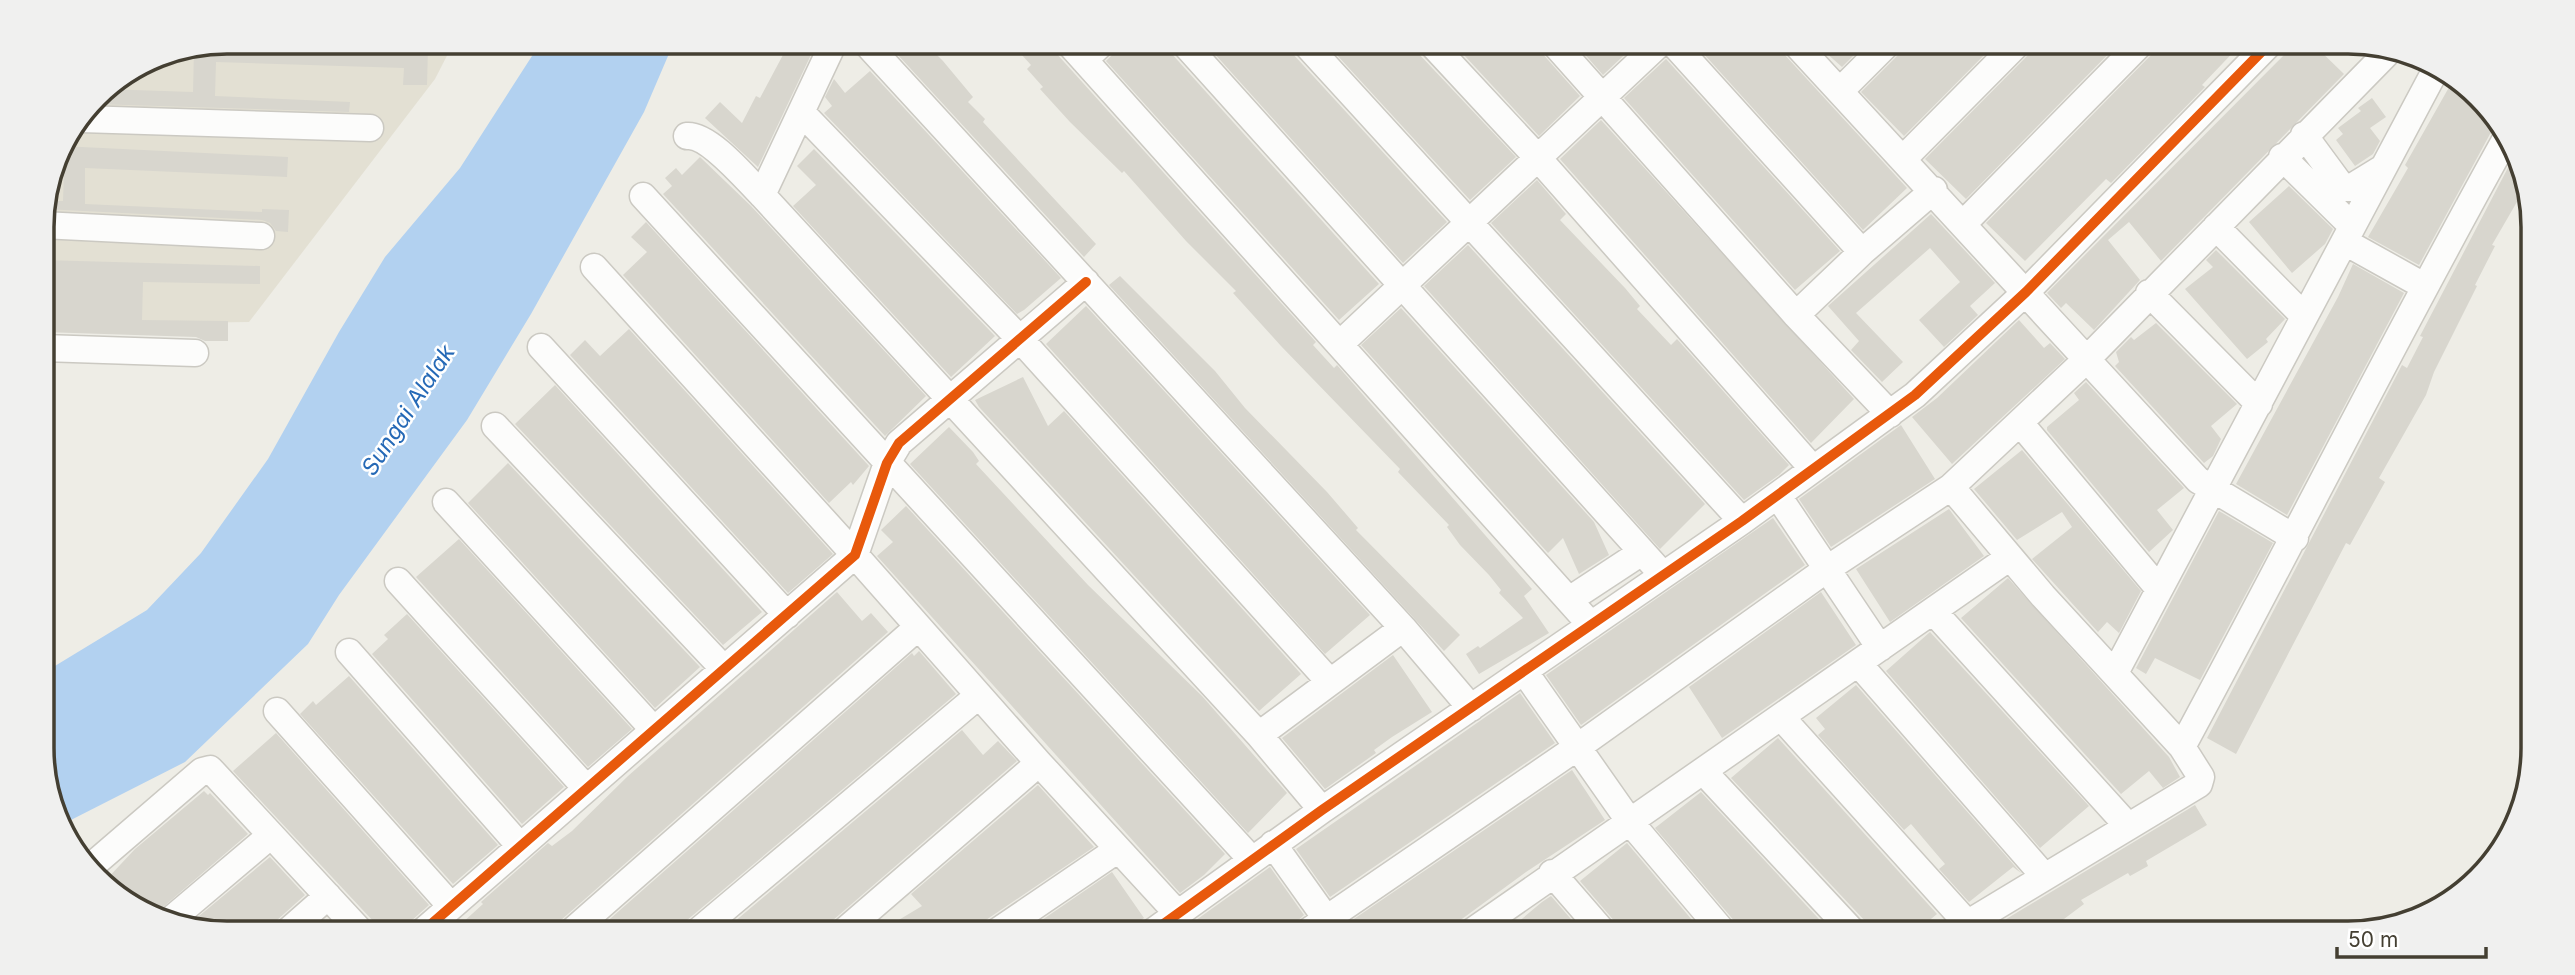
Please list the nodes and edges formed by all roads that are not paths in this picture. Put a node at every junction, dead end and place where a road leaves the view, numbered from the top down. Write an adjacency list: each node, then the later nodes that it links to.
1 (829, 54): 19 (street)
2 (876, 54): 40 (street)
3 (1090, 54): 48 (street)
4 (1194, 54): 41 (street)
5 (1315, 54): 32 (street)
6 (1441, 54): 25 (street)
7 (1564, 54): 18 (street)
8 (1647, 54): 18 (street)
9 (1683, 54): 38 (street)
10 (1805, 54): 17 (street)
11 (1877, 54): 17 (street)
12 (2007, 54): 27 (street)
13 (2130, 54): 33 (street)
14 (2259, 54): 43 (street)
15 (2382, 58): 22 (street)
16 (2432, 76): 28 (street)
17 (1840, 91): 27 (street)
18 (1602, 94): 25 (street); 45 (street)
19 (802, 113): 30 (street); 47 (street)
20 (92, 119): 21 (street)
21 (370, 128)
22 (2304, 135): 26 (street); 28 (street)
23 (687, 136): 30 (street)
24 (2501, 147): 42 (street)
25 (1537, 157): 32 (street); 59 (street)
26 (2282, 157): 35 (street); 36 (street)
27 (1904, 158): 29 (street)
28 (2383, 168): 36 (street)
29 (1934, 190): 33 (street); 38 (street)
30 (762, 195): 53 (street)
31 (643, 196): 58 (street)
32 (1470, 221): 41 (street); 64 (street)
33 (1964, 223): 43 (street)
34 (55, 226): 37 (street)
35 (2216, 227): 44 (street); 46 (street)
36 (2348, 234): 42 (street); 46 (street)
37 (261, 236)
38 (1862, 252): 45 (street)
39 (594, 267): 67 (street)
40 (1086, 282): 47 (street); 78 (street)
41 (1402, 284): 48 (street); 66 (street)
42 (2424, 286): 65 (street)
43 (2026, 292): 52 (street); 55 (street)
44 (2149, 293): 52 (street); 54 (street)
45 (1796, 315): 55 (street)
46 (2304, 315): 54 (street)
47 (1020, 339): 53 (street); 85 (street)
48 (1340, 343): 73 (street)
49 (541, 347): 75 (street)
50 (55, 348): 51 (street)
51 (195, 353)
52 (2087, 359): 56 (street); 61 (street)
53 (948, 400): 58 (street); 91 (street)
54 (2259, 404): 61 (street)
55 (1890, 414): 59 (street)
56 (2021, 424): 60 (street); 72 (street)
57 (495, 426): 82 (street)
58 (887, 463): 67 (street); 104 (street)
59 (1813, 469): 62 (street)
60 (1951, 487): 68 (street); 69 (street)
61 (2214, 492): 65 (street); 72 (street)
62 (1778, 496): 64 (street); 69 (street)
63 (446, 502): 90 (street)
64 (1742, 521): 70 (street)
65 (2295, 538): 93 (street)
66 (1642, 552): 70 (street); 73 (street)
67 (855, 555): 75 (street); 77 (street)
68 (2010, 557): 74 (street); 84 (street)
69 (1827, 569): 79 (street); 92 (street)
70 (1663, 575): 76 (street)
71 (398, 581): 96 (street)
72 (2159, 589): 84 (street)
73 (1569, 600): 76 (street)
74 (1933, 611): 79 (street); 99 (street)
75 (787, 615): 82 (street)
76 (1591, 625): 83 (street)
77 (917, 628): 86 (street); 123 (street)
78 (1403, 628): 85 (street); 87 (street)
79 (1880, 648): 81 (street)
80 (349, 652): 102 (street)
81 (1857, 663): 89 (street); 107 (street)
82 (724, 669): 90 (street)
83 (1524, 671): 87 (street); 92 (street)
84 (2115, 673): 93 (street)
85 (1329, 681): 91 (street)
86 (978, 696): 94 (street); 124 (street)
87 (1471, 708): 97 (street)
88 (277, 711): 109 (street)
89 (1781, 717): 95 (street); 118 (street)
90 (654, 730): 96 (street)
91 (1259, 735): 97 (street)
92 (1579, 746): 98 (street); 113 (street)
93 (2182, 747): 99 (street)
94 (1039, 763): 103 (street); 125 (street)
95 (1703, 771): 98 (street); 117 (street)
96 (586, 788): 102 (street)
97 (1322, 810): 101 (street)
98 (1630, 822): 106 (street); 116 (street)
99 (2127, 825): 107 (street)
100 (271, 835): 105 (street); 108 (street); 110 (street)
101 (1273, 844): 104 (street); 112 (street)
102 (520, 846): 109 (street)
103 (1117, 850): 111 (street); 126 (street)
104 (1252, 860): 111 (street)
105 (97, 862)
106 (1552, 873): 114 (street); 115 (street)
107 (2044, 876): 119 (street)
108 (328, 896): 120 (street); 121 (street)
109 (452, 906): 122 (street)
110 (178, 913)
111 (1178, 914): 127 (street)
112 (1319, 920)
113 (1334, 920)
114 (1491, 920)
115 (1593, 920)
116 (1713, 920)
117 (1842, 920)
118 (1953, 920)
119 (1973, 920)
120 (300, 921)
121 (351, 921)
122 (435, 921)
123 (584, 921)
124 (711, 921)
125 (856, 921)
126 (1013, 921)
127 (1169, 921)

